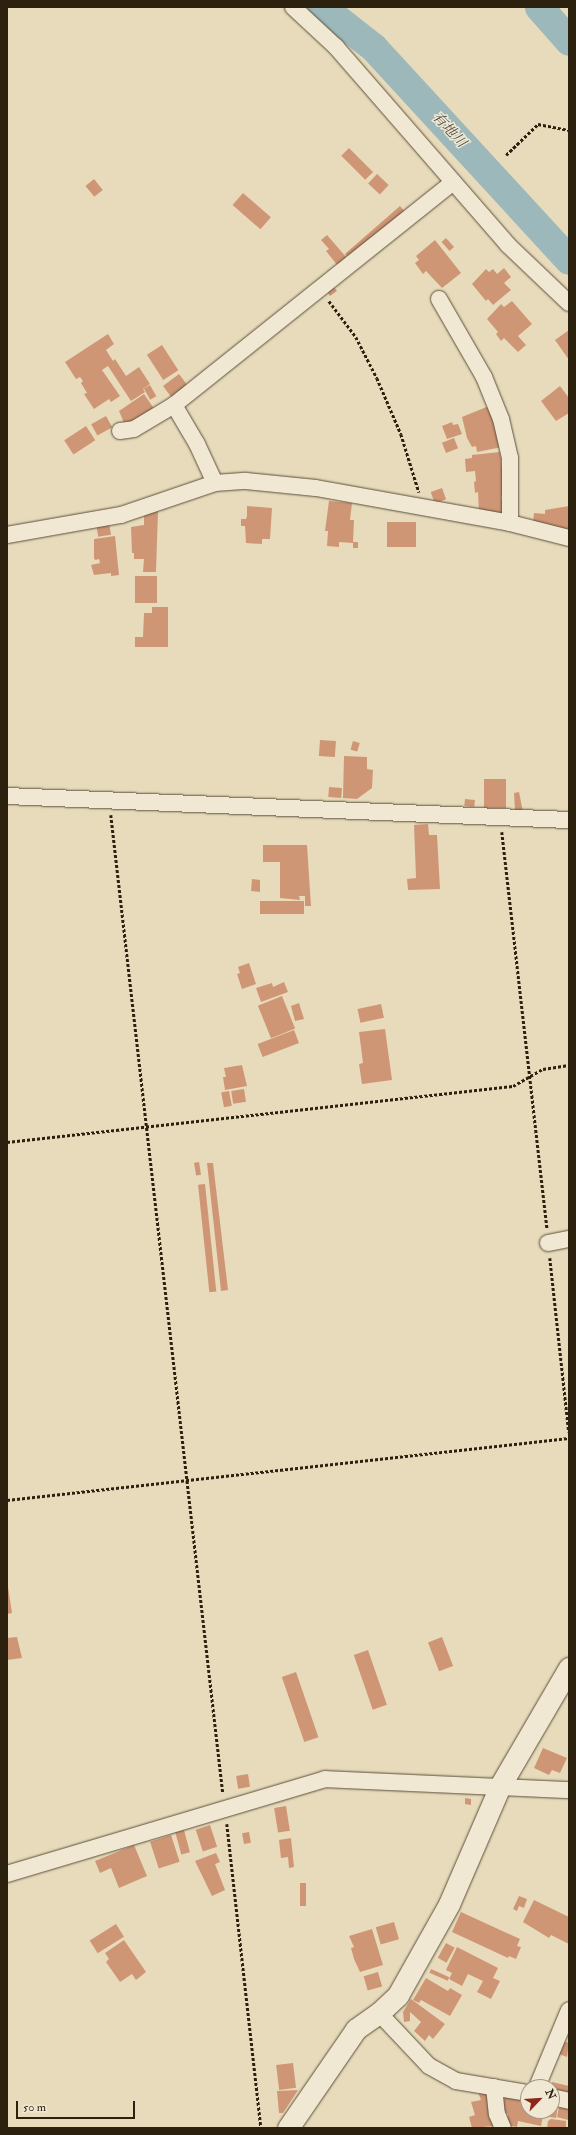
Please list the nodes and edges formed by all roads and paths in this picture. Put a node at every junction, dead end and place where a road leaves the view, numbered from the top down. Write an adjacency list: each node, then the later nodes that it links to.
1 (292, 7): 4 (street)
2 (569, 130): 3 (path)
3 (506, 155)
4 (453, 182): 5 (street); 7 (street)
5 (320, 290): 8 (street); 11 (path)
6 (439, 299): 12 (street)
7 (569, 303)
8 (174, 405): 9 (street); 10 (street)
9 (120, 431)
10 (215, 483): 11 (street); 13 (street)
11 (424, 508): 12 (street)
12 (510, 523): 14 (street)
13 (7, 535)
14 (569, 538)
15 (7, 796): 16 (street)
16 (109, 802): 17 (street); 21 (path)
17 (501, 817): 18 (street); 20 (path)
18 (569, 820)
19 (569, 1065): 20 (path)
20 (530, 1077): 21 (path); 24 (path)
21 (146, 1126): 22 (path); 27 (path)
22 (7, 1142)
23 (569, 1240): 24 (street)
24 (548, 1243): 25 (path)
25 (569, 1432)
26 (569, 1438): 27 (path)
27 (186, 1480): 28 (path); 32 (path)
28 (7, 1500)
29 (569, 1668): 30 (street)
30 (500, 1786): 31 (street); 32 (street); 35 (street)
31 (569, 1790)
32 (225, 1810): 33 (street); 39 (path)
33 (7, 1874)
34 (569, 2010): 36 (street)
35 (379, 2013): 37 (street); 40 (street)
36 (540, 2079)
37 (494, 2087): 38 (street); 41 (street)
38 (520, 2092)
39 (261, 2128)
40 (288, 2128)
41 (503, 2128)

